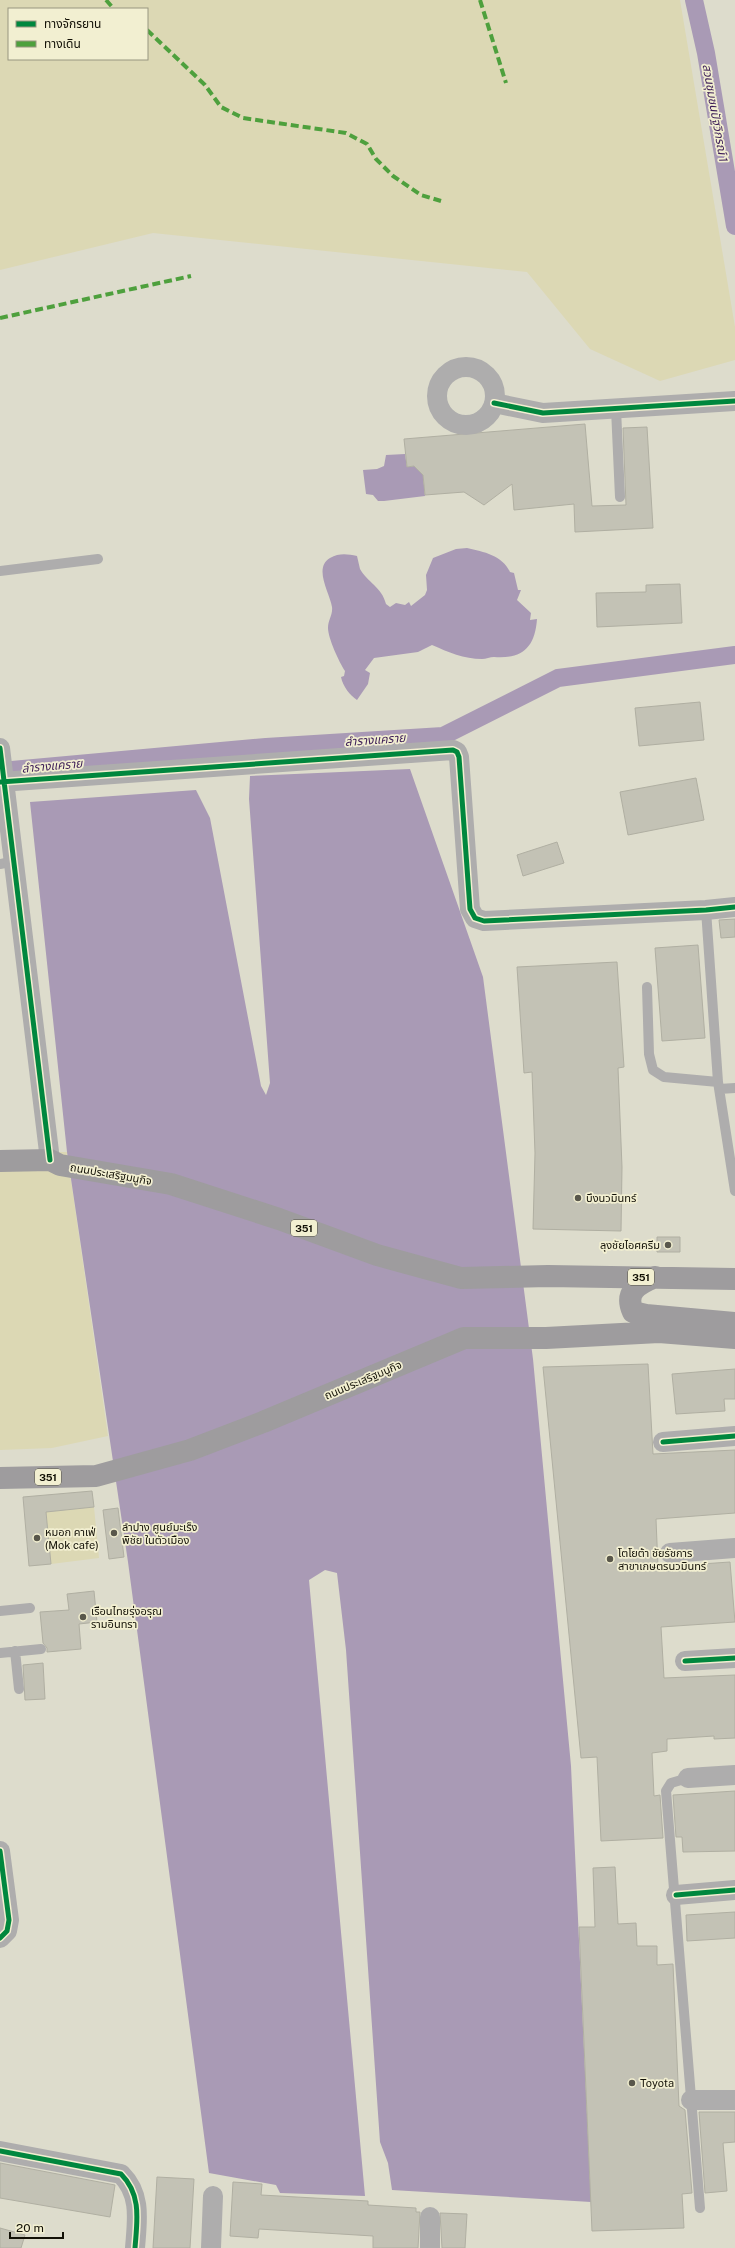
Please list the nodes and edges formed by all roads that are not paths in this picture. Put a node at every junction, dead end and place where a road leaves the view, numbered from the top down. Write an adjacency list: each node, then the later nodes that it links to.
1 (735, 401): 3 (street)
2 (494, 403): 3 (street)
3 (616, 408): 4 (lane)
4 (620, 497)
5 (98, 559): 6 (lane)
6 (0, 571)
7 (2, 769): 8 (street); 10 (street)
8 (7, 863): 16 (street)
9 (735, 907): 10 (street)
10 (706, 910): 12 (lane)
11 (647, 987): 12 (lane)
12 (718, 1086): 13 (lane); 14 (lane)
13 (735, 1088)
14 (731, 1137): 17 (lane)
15 (0, 1161): 16 (main road, ถนนประเสริฐมนูกิจ / 351)
16 (55, 1163): 18 (main road, ถนนประเสริฐมนูกิจ / 351)
17 (735, 1191)
18 (655, 1277): 19 (main road, ถนนประเสริฐมนูกิจ / 351); 20 (main road)
19 (735, 1280)
20 (735, 1323)
21 (735, 1338): 24 (main road, ถนนประเสริฐมนูกิจ / 351)
22 (735, 1436): 23 (street)
23 (663, 1442)
24 (0, 1478)
25 (735, 1548): 26 (street)
26 (670, 1552)
27 (30, 1608): 28 (lane)
28 (0, 1611)
29 (41, 1649): 30 (lane)
30 (15, 1651): 31 (lane); 34 (lane)
31 (0, 1653)
32 (735, 1658): 33 (street)
33 (685, 1661)
34 (19, 1689)
35 (735, 1775): 36 (street)
36 (688, 1778): 39 (lane)
37 (0, 1851): 40 (street)
38 (735, 1890): 39 (street)
39 (676, 1895): 41 (lane)
40 (0, 1938)
41 (692, 2100): 42 (street); 45 (lane)
42 (735, 2100)
43 (0, 2151): 47 (street)
44 (213, 2196): 48 (street)
45 (700, 2208)
46 (430, 2217): 49 (street)
47 (135, 2248)
48 (211, 2248)
49 (430, 2248)

